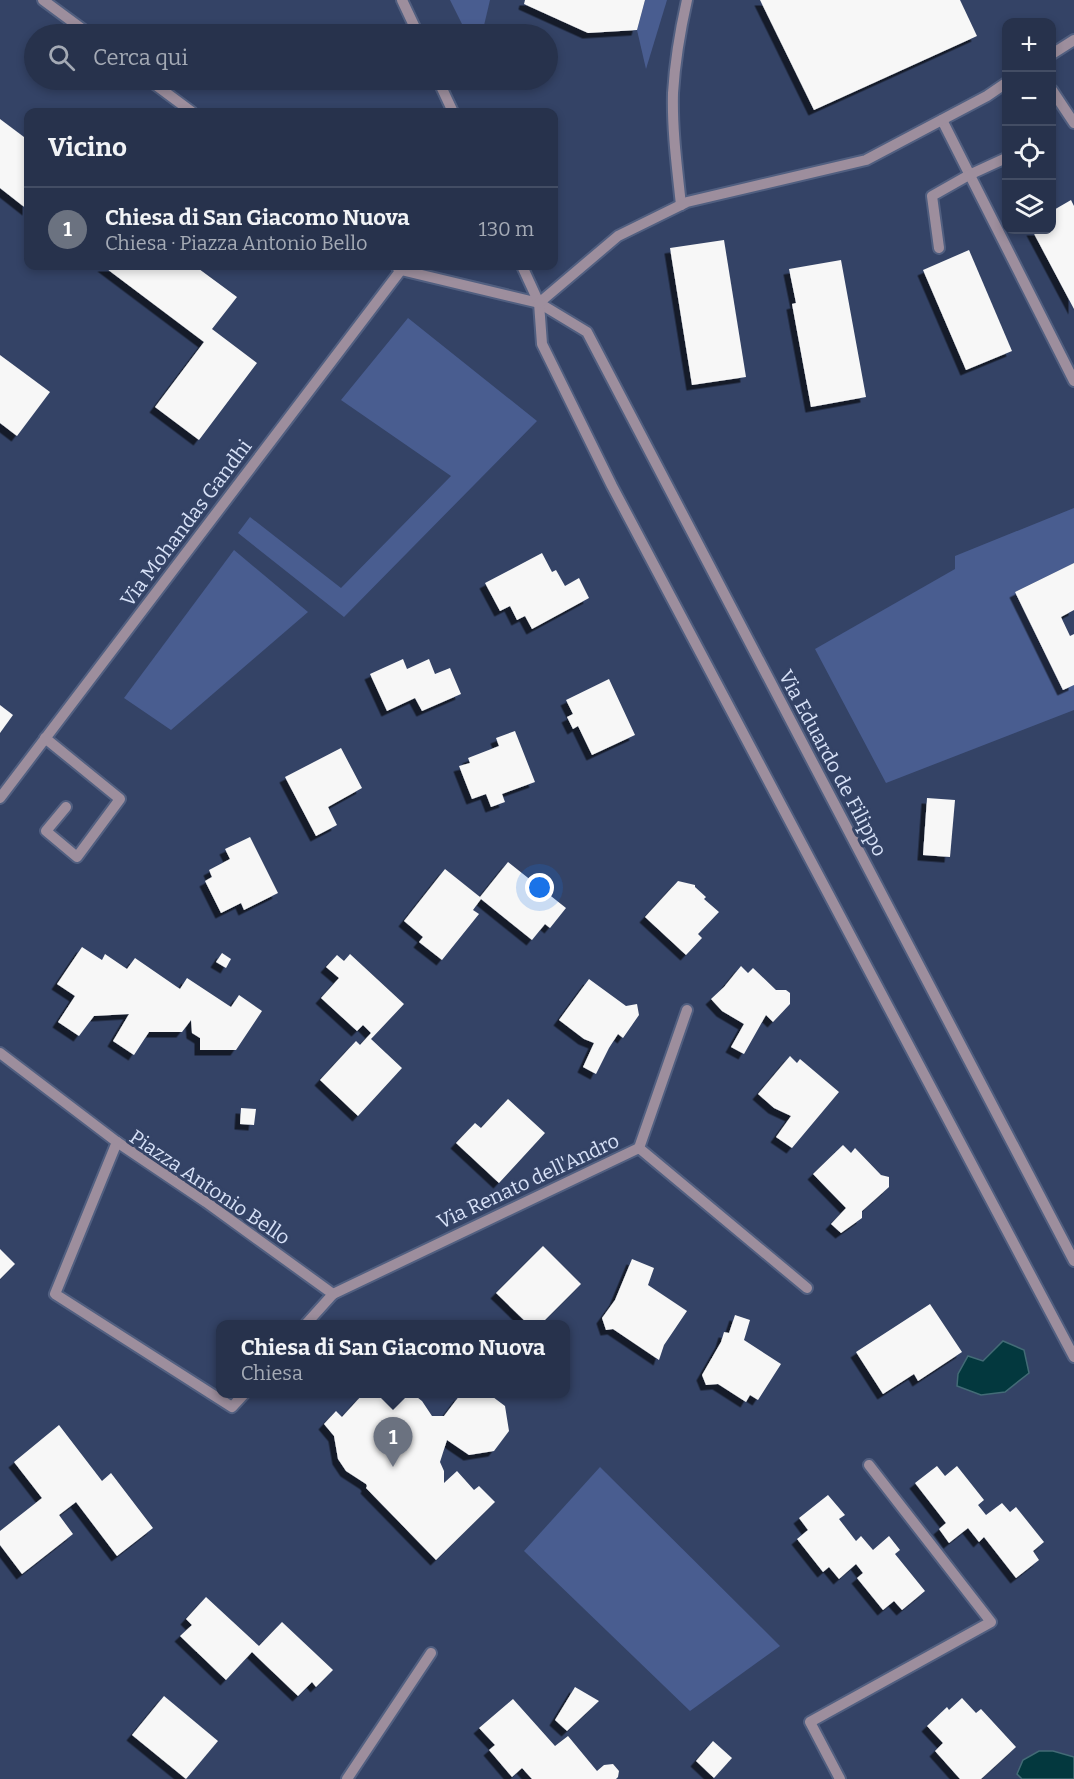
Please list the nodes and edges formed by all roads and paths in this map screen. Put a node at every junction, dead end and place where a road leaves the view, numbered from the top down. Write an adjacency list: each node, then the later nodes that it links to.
1 (43, 0): 4 (street)
2 (402, 0): 5 (street)
3 (687, 0): 18 (street)
4 (75, 24)
5 (413, 24)
6 (1074, 40): 7 (street)
7 (1056, 51)
8 (1002, 85): 14 (street)
9 (162, 90): 12 (street)
10 (443, 90): 13 (street)
11 (1056, 96): 15 (street)
12 (187, 108)
13 (451, 108)
14 (942, 120): 17 (street); 18 (street)
15 (1074, 123)
16 (1002, 160): 17 (street)
17 (969, 175): 19 (street); 24 (street)
18 (681, 205): 23 (street)
19 (939, 248)
20 (396, 270): 25 (street, Via Mohandas Gandhi)
21 (406, 270): 23 (street, Via Eduardo de Filippo)
22 (524, 270): 23 (street)
23 (539, 303): 32 (street, Via Eduardo de Filippo); 36 (street)
24 (1074, 381)
25 (45, 738): 26 (street, Via Mohandas Gandhi); 27 (street)
26 (0, 798)
27 (66, 807)
28 (687, 1010): 31 (street)
29 (0, 1053): 30 (street)
30 (117, 1142): 34 (street, Piazza Antonio Bello); 37 (street, Piazza Antonio Bello)
31 (639, 1149): 33 (street, Via Renato dell'Andro); 34 (street, Via Renato dell'Andro)
32 (1074, 1261)
33 (807, 1288)
34 (333, 1294): 35 (street)
35 (310, 1320)
36 (1074, 1357)
37 (216, 1397)
38 (218, 1398): 39 (street, Piazza Antonio Bello)
39 (240, 1398)
40 (869, 1465): 43 (street)
41 (431, 1653): 42 (street)
42 (346, 1779)
43 (840, 1779)

